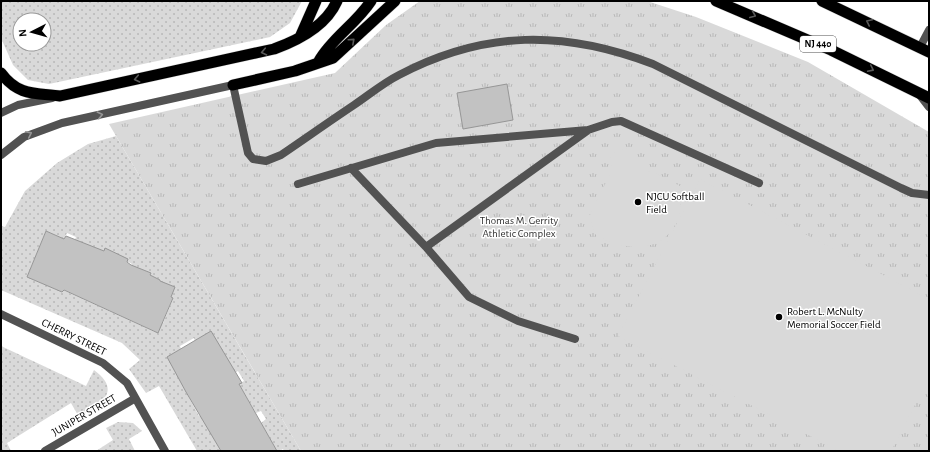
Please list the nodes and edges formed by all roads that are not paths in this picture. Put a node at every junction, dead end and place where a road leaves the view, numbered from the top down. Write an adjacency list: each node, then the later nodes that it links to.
1 (316, 1): 8 (highway)
2 (337, 1): 8 (highway)
3 (371, 1): 10 (highway)
4 (395, 1): 10 (highway, one-way to 4)
5 (716, 1): 13 (highway, NJ 440, one-way to 13)
6 (822, 1): 9 (highway, one-way to 6)
7 (929, 30): 9 (street)
8 (300, 37): 14 (highway, one-way to 14)
9 (924, 49)
10 (320, 61): 12 (highway)
11 (1, 73): 14 (highway)
12 (233, 85): 19 (street, one-way to 12); 23 (street)
13 (917, 92): 15 (highway, NJ 440); 16 (street)
14 (60, 96): 17 (street)
15 (929, 98)
16 (929, 107)
17 (1, 113)
18 (588, 130): 20 (street); 21 (street); 24 (street)
19 (1, 154)
20 (351, 168): 22 (street); 24 (street)
21 (759, 183)
22 (298, 184)
23 (929, 195)
24 (426, 247): 26 (street)
25 (1, 314): 27 (street, CHERRY STREET)
26 (575, 339)
27 (134, 399): 28 (street, JUNIPER STREET); 29 (street, CHERRY STREET)
28 (45, 451)
29 (165, 451)

